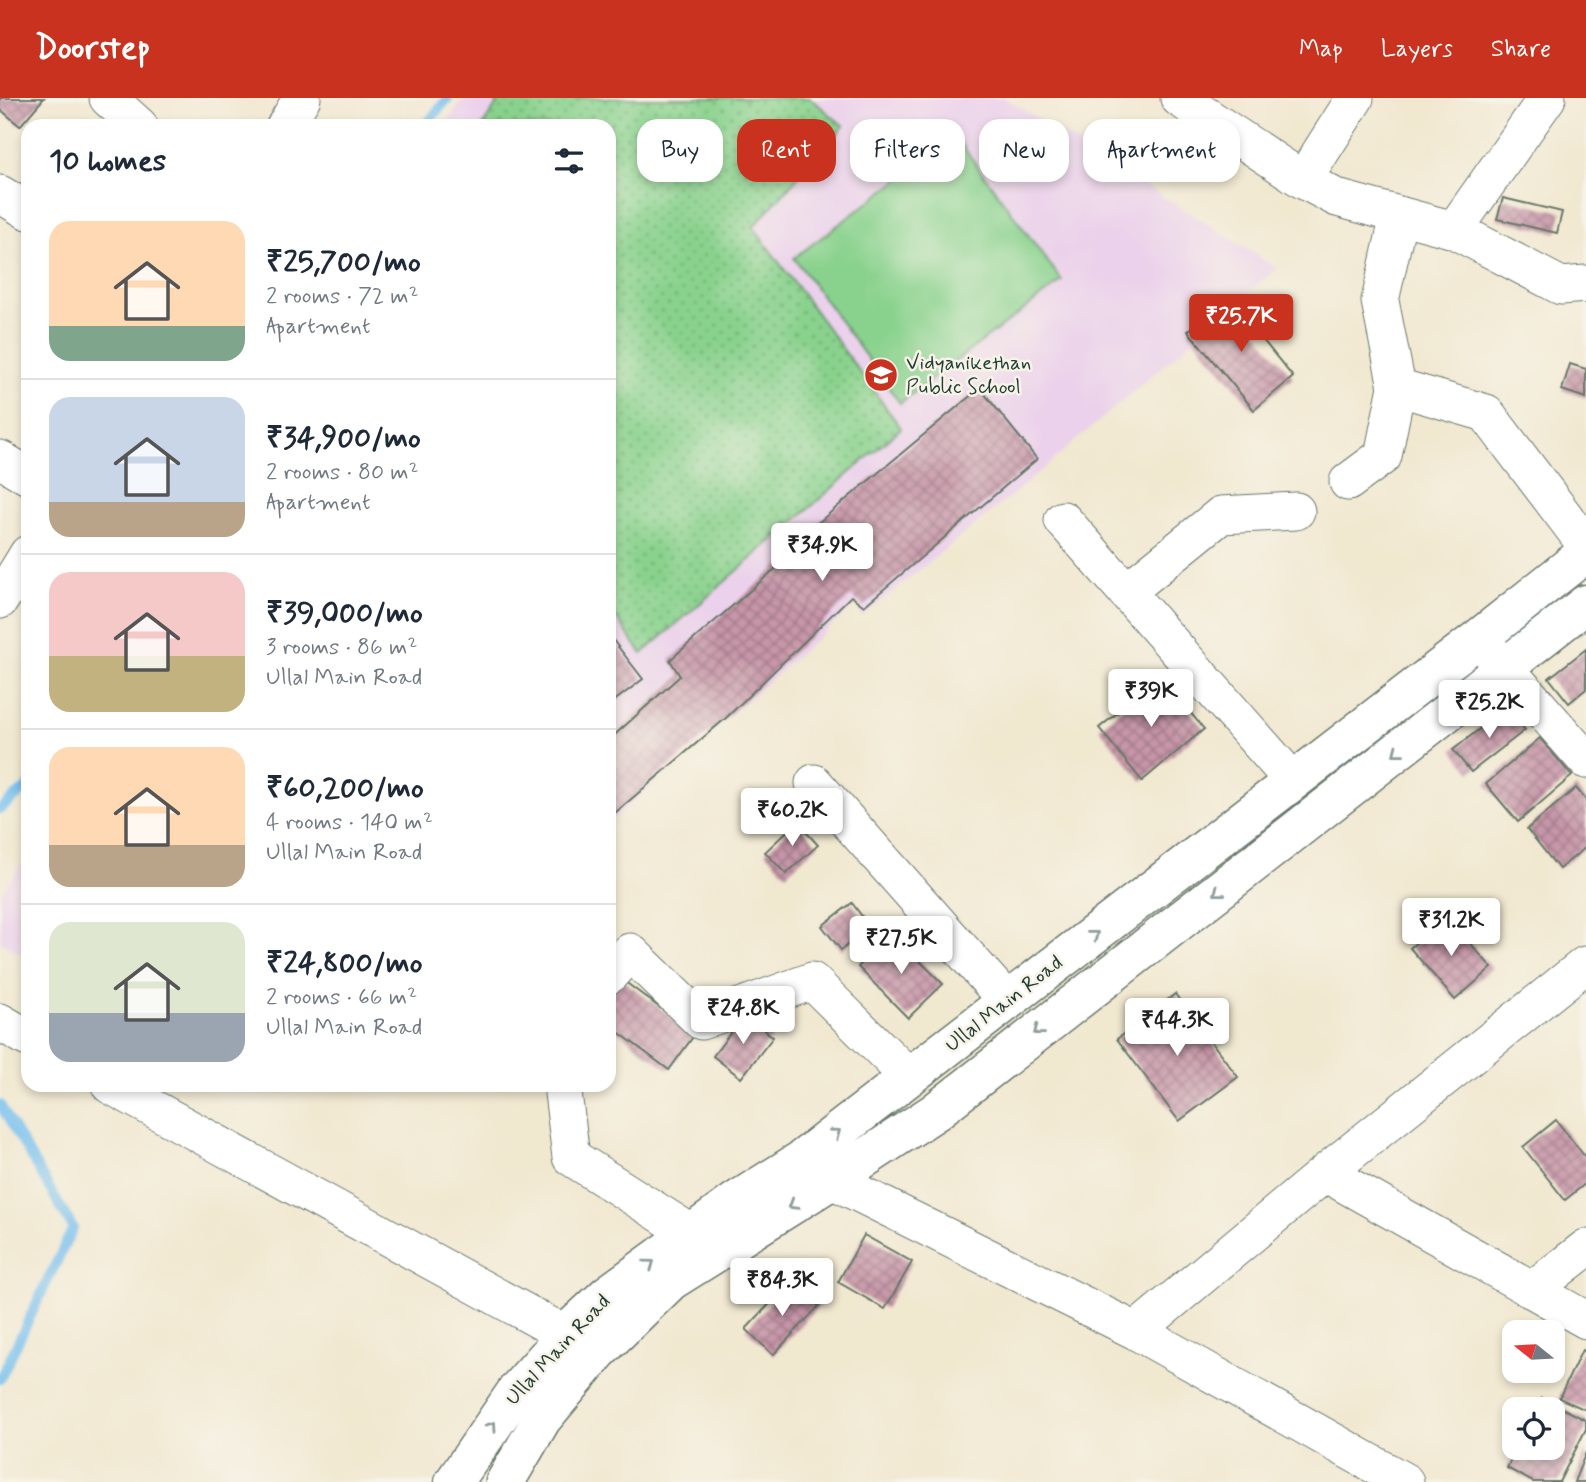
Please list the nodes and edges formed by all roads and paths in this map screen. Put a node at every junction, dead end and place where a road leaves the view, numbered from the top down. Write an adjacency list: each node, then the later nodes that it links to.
1 (108, 98): 6 (street)
2 (302, 98): 7 (street)
3 (1179, 98): 8 (street)
4 (1355, 98): 8 (street)
5 (1547, 98): 12 (street)
6 (131, 119)
7 (289, 119)
8 (1303, 180): 11 (street)
9 (0, 194): 10 (street)
10 (21, 207)
11 (1399, 215): 12 (street); 14 (street)
12 (1454, 230): 13 (street)
13 (1586, 284)
14 (1397, 387): 17 (street); 20 (street)
15 (0, 459): 16 (street)
16 (21, 472)
17 (1348, 482)
18 (1296, 511): 23 (street)
19 (1063, 520): 23 (street)
20 (1586, 545)
21 (1586, 553): 26 (main road, Ullal Main Road)
22 (21, 566): 24 (street)
23 (1126, 592): 29 (street)
24 (0, 600)
25 (1586, 604): 27 (main road, Ullal Main Road)
26 (1479, 638): 27 (street); 29 (main road, Ullal Main Road)
27 (1504, 669): 28 (street); 41 (main road, Ullal Main Road, one-way to 41)
28 (1586, 760)
29 (1293, 781): 33 (main road, Ullal Main Road, one-way to 29)
30 (814, 783): 33 (street)
31 (1585, 965): 40 (street)
32 (616, 967): 36 (street)
33 (1007, 1001): 36 (main road, Ullal Main Road)
34 (0, 1022): 35 (street)
35 (21, 1034)
36 (909, 1077): 39 (main road, Ullal Main Road, one-way to 36)
37 (123, 1092): 47 (street)
38 (563, 1092): 42 (street)
39 (801, 1160): 41 (street); 42 (main road, Ullal Main Road)
40 (1325, 1173): 44 (street); 46 (street)
41 (832, 1180): 46 (street); 47 (main road, Ullal Main Road, one-way to 47)
42 (691, 1233): 47 (main road, Ullal Main Road, one-way to 42)
43 (1586, 1248): 44 (street)
44 (1532, 1290): 45 (street)
45 (1586, 1320)
46 (1136, 1331): 50 (street)
47 (582, 1344): 48 (main road, Ullal Main Road, one-way to 47); 49 (main road, Ullal Main Road)
48 (454, 1482)
49 (505, 1482)
50 (1405, 1482)

